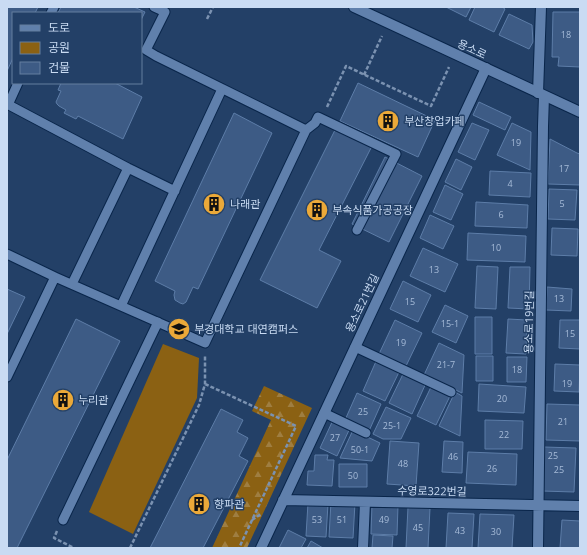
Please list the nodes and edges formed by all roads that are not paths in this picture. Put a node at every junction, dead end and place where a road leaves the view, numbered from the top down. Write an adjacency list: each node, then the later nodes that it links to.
1 (154, 7): 6 (lane)
2 (541, 7): 7 (street, 용소로19번길)
3 (357, 8): 4 (street, 용소로)
4 (486, 68): 7 (street, 용소로); 19 (street, 용소로21번길)
5 (18, 84): 8 (lane)
6 (222, 89): 10 (lane); 12 (lane)
7 (541, 94): 9 (street, 용소로); 26 (street, 용소로19번길)
8 (8, 104): 11 (lane)
9 (580, 112)
10 (306, 130): 13 (lane); 18 (lane)
11 (128, 168): 12 (lane); 16 (lane)
12 (175, 191): 17 (lane)
13 (357, 230)
14 (7, 254): 15 (lane)
15 (55, 277): 16 (lane); 20 (lane)
16 (72, 284): 17 (lane)
17 (121, 306): 18 (lane)
18 (158, 322): 28 (lane)
19 (355, 347): 21 (lane); 22 (street, 용소로21번길)
20 (7, 377)
21 (451, 392)
22 (324, 413): 23 (lane); 24 (street, 용소로21번길)
23 (366, 433)
24 (283, 500): 25 (street, 수영로322번길); 29 (street, 용소로21번길)
25 (365, 502): 26 (street, 수영로322번길); 30 (street)
26 (539, 505): 27 (street, 수영로322번길); 31 (street, 용소로19번길)
27 (580, 506)
28 (63, 520)
29 (261, 548)
30 (363, 548)
31 (538, 548)

